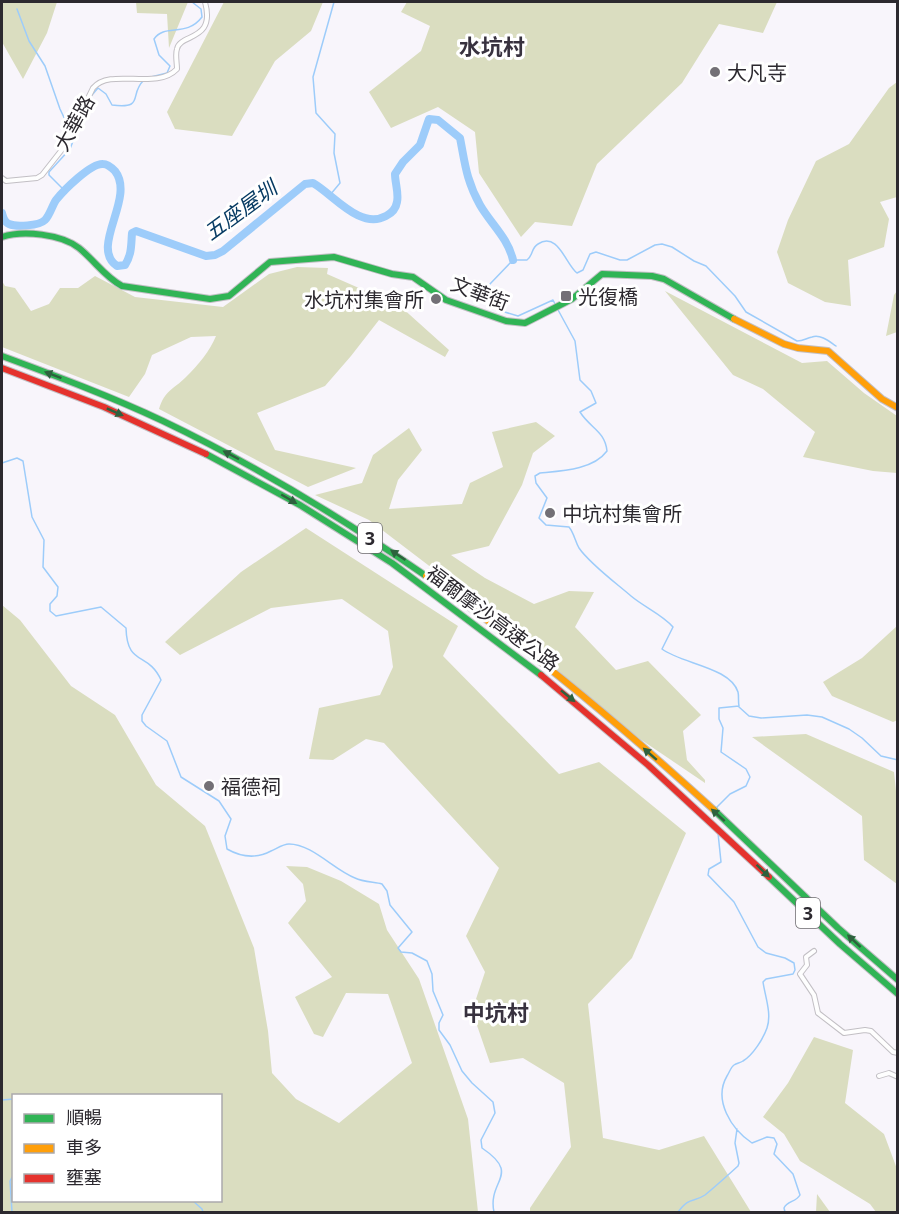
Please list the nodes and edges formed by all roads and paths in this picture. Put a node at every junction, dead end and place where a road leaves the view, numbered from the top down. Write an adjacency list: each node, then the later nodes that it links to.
1 (205, 2): 2 (street, 大華路)
2 (2, 178)
3 (2, 237): 6 (main road, 文華街)
4 (2, 356): 8 (main road, 福爾摩沙高速公路 / 3, one-way to 4)
5 (2, 368): 9 (main road, 福爾摩沙高速公路 / 3, one-way to 9)
6 (897, 408)
7 (814, 951): 10 (street)
8 (897, 980)
9 (897, 993)
10 (897, 1053)
11 (879, 1076): 12 (street)
12 (897, 1077)

